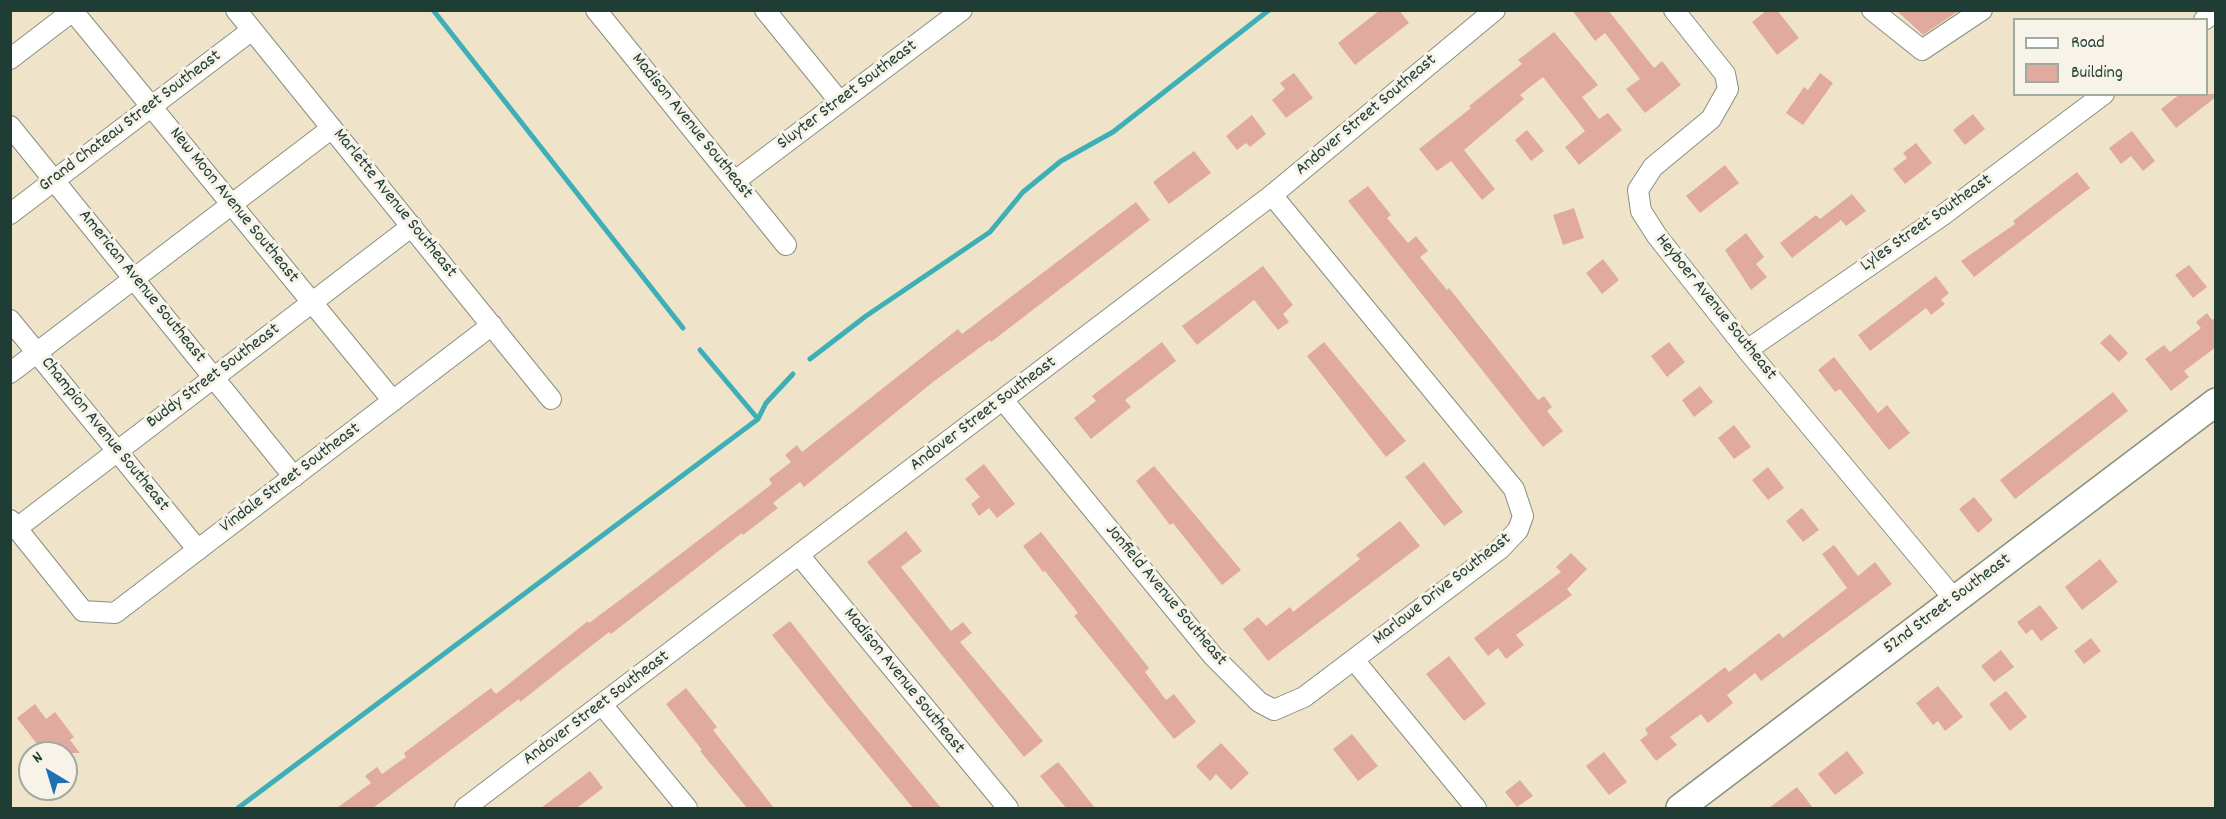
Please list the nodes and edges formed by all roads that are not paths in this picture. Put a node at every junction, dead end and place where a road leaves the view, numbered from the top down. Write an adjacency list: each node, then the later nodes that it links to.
1 (236, 10): 10 (street, Marlette Avenue Southeast)
2 (596, 10): 18 (street, Madison Avenue Southeast)
3 (765, 10): 13 (street)
4 (962, 10): 13 (street, Sluyter Street Southeast)
5 (1495, 10): 19 (street, Andover Street Southeast)
6 (1674, 10): 28 (street, Heyboer Avenue Southeast)
7 (1872, 10): 8 (street)
8 (1982, 10)
9 (73, 11): 11 (street); 14 (street, New Moon Avenue Southeast)
10 (252, 30): 14 (street, Grand Chateau Street Southeast); 16 (street, Marlette Avenue Southeast)
11 (10, 59)
12 (2101, 96): 28 (street, Lyles Street Southeast)
13 (840, 102): 18 (street, Sluyter Street Southeast)
14 (151, 107): 17 (street, Grand Chateau Street Southeast); 20 (street, New Moon Avenue Southeast)
15 (10, 126): 17 (street, American Avenue Southeast)
16 (332, 128): 20 (street); 22 (street, Marlette Avenue Southeast)
17 (54, 180): 21 (street, Grand Chateau Street Southeast); 24 (street, American Avenue Southeast)
18 (735, 181): 23 (street, Madison Avenue Southeast)
19 (1272, 195): 33 (street, Andover Street Southeast); 42 (street, Marlowe Drive Southeast)
20 (232, 204): 24 (street); 25 (street, New Moon Avenue Southeast)
21 (10, 213)
22 (412, 226): 25 (street, Buddy Street Southeast); 27 (street, Marlette Avenue Southeast)
23 (786, 245)
24 (134, 279): 29 (street); 31 (street, American Avenue Southeast)
25 (312, 302): 31 (street, Buddy Street Southeast); 34 (street, New Moon Avenue Southeast)
26 (10, 320): 29 (street, Champion Avenue Southeast)
27 (492, 325): 32 (street, Marlette Avenue Southeast); 34 (street, Vindale Street Southeast)
28 (1747, 350): 41 (street, Heyboer Avenue Southeast)
29 (37, 352): 30 (street); 36 (street, Champion Avenue Southeast)
30 (10, 373)
31 (214, 378): 36 (street, Buddy Street Southeast); 37 (street, American Avenue Southeast)
32 (551, 399)
33 (1003, 400): 40 (street, Andover Street Southeast); 42 (street, Jonfield Avenue Southeast)
34 (393, 401): 37 (street, Vindale Street Southeast)
35 (2216, 402): 41 (main road, 52nd Street Southeast)
36 (118, 451): 38 (street, Buddy Street Southeast); 39 (street, Champion Avenue Southeast)
37 (294, 477): 39 (street, Vindale Street Southeast)
38 (14, 524): 39 (street, Vindale Street Southeast)
39 (198, 550)
40 (799, 555): 43 (street, Andover Street Southeast); 46 (street, Madison Avenue Southeast)
41 (1955, 600): 48 (main road, 52nd Street Southeast)
42 (1354, 660): 47 (street)
43 (603, 705): 44 (street, Andover Street Southeast); 45 (street)
44 (465, 808)
45 (687, 808)
46 (1008, 808)
47 (1476, 808)
48 (1680, 808)

